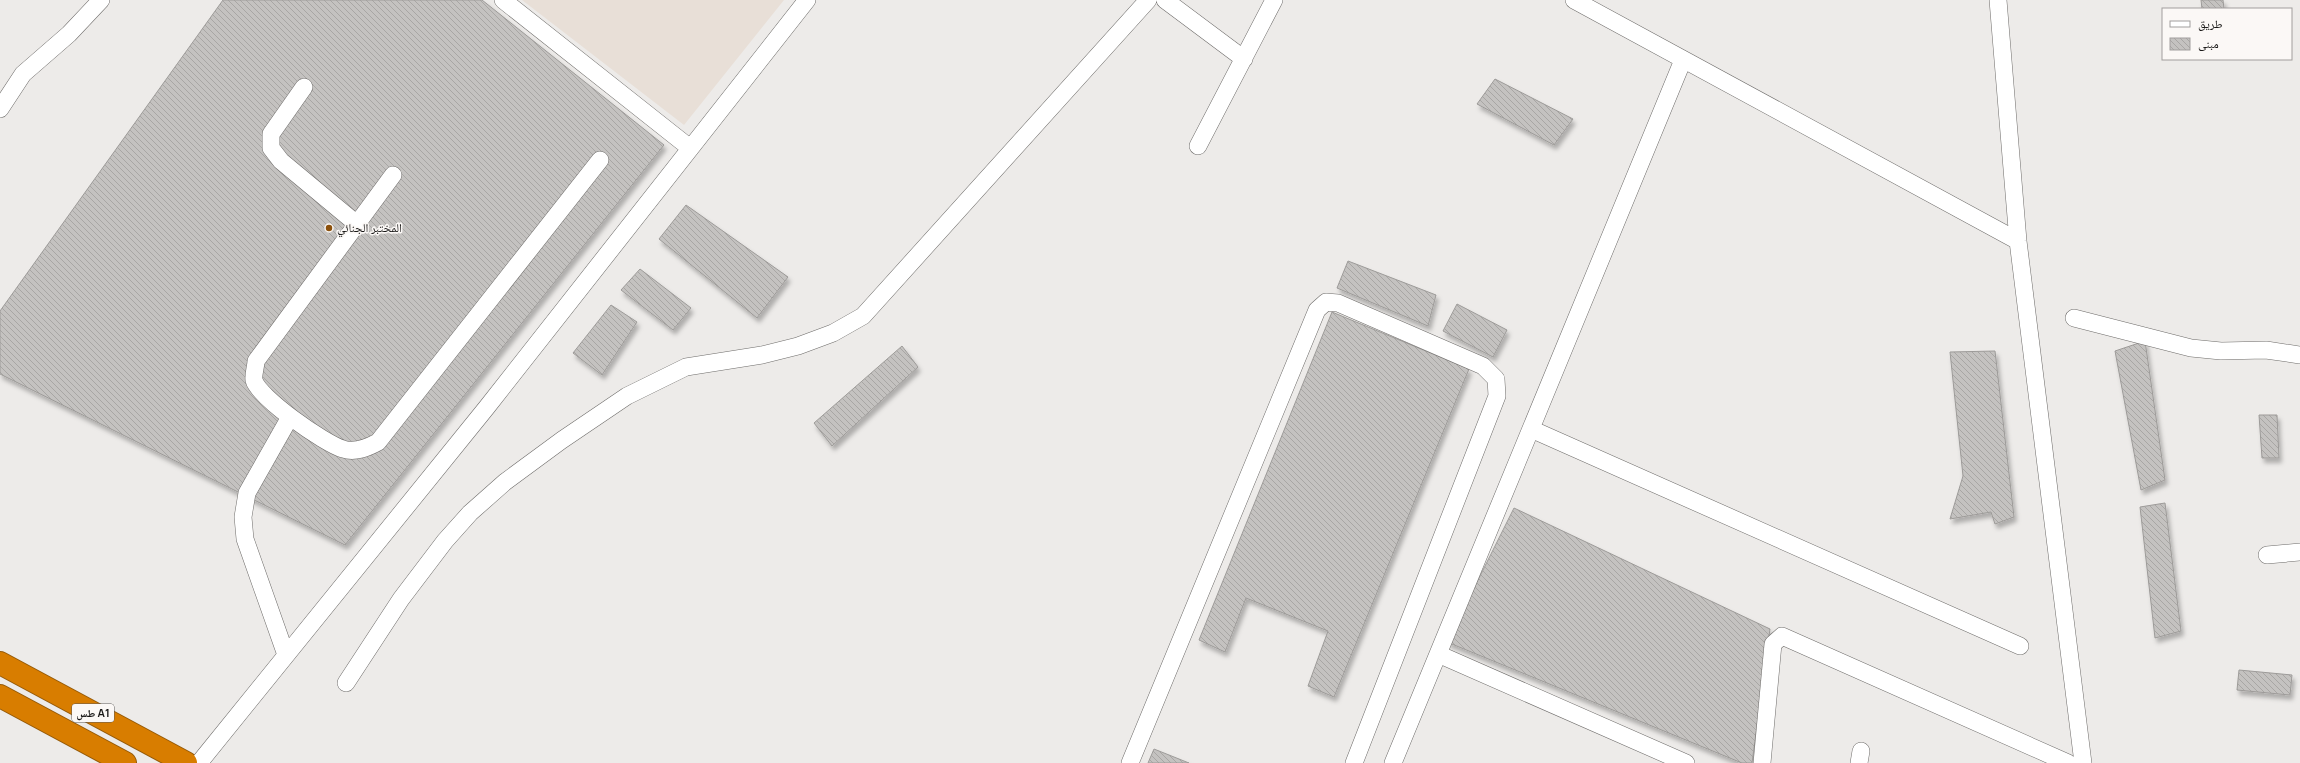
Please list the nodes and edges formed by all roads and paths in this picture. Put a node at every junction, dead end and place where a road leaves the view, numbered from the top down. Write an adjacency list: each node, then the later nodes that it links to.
1 (101, 0): 12 (street)
2 (503, 0): 14 (street)
3 (807, 0): 14 (street)
4 (1148, 0): 29 (street)
5 (1165, 0): 9 (street)
6 (1274, 0): 9 (street)
7 (1574, 0): 10 (street)
8 (1998, 0): 18 (street)
9 (1244, 59): 13 (street)
10 (1683, 60): 18 (street); 22 (street)
11 (304, 87): 17 (street)
12 (0, 109)
13 (1198, 146)
14 (690, 148): 27 (street)
15 (600, 160): 21 (street)
16 (393, 175): 17 (street)
17 (358, 225): 21 (street)
18 (2018, 241): 40 (street)
19 (2074, 318): 20 (street)
20 (2300, 355)
21 (290, 417): 27 (street)
22 (1531, 429): 25 (street); 26 (street)
23 (2300, 552): 24 (street)
24 (2267, 555)
25 (2020, 646)
26 (1438, 654): 36 (street); 37 (street)
27 (286, 655): 33 (street)
28 (0, 663): 32 (highway, طس A1)
29 (346, 683)
30 (0, 696): 31 (highway, طس A1)
31 (125, 763)
32 (186, 763)
33 (199, 763)
34 (1130, 763): 35 (street)
35 (1354, 763)
36 (1393, 763)
37 (1686, 763)
38 (1762, 763): 39 (street)
39 (2068, 763)
40 (2083, 763)

